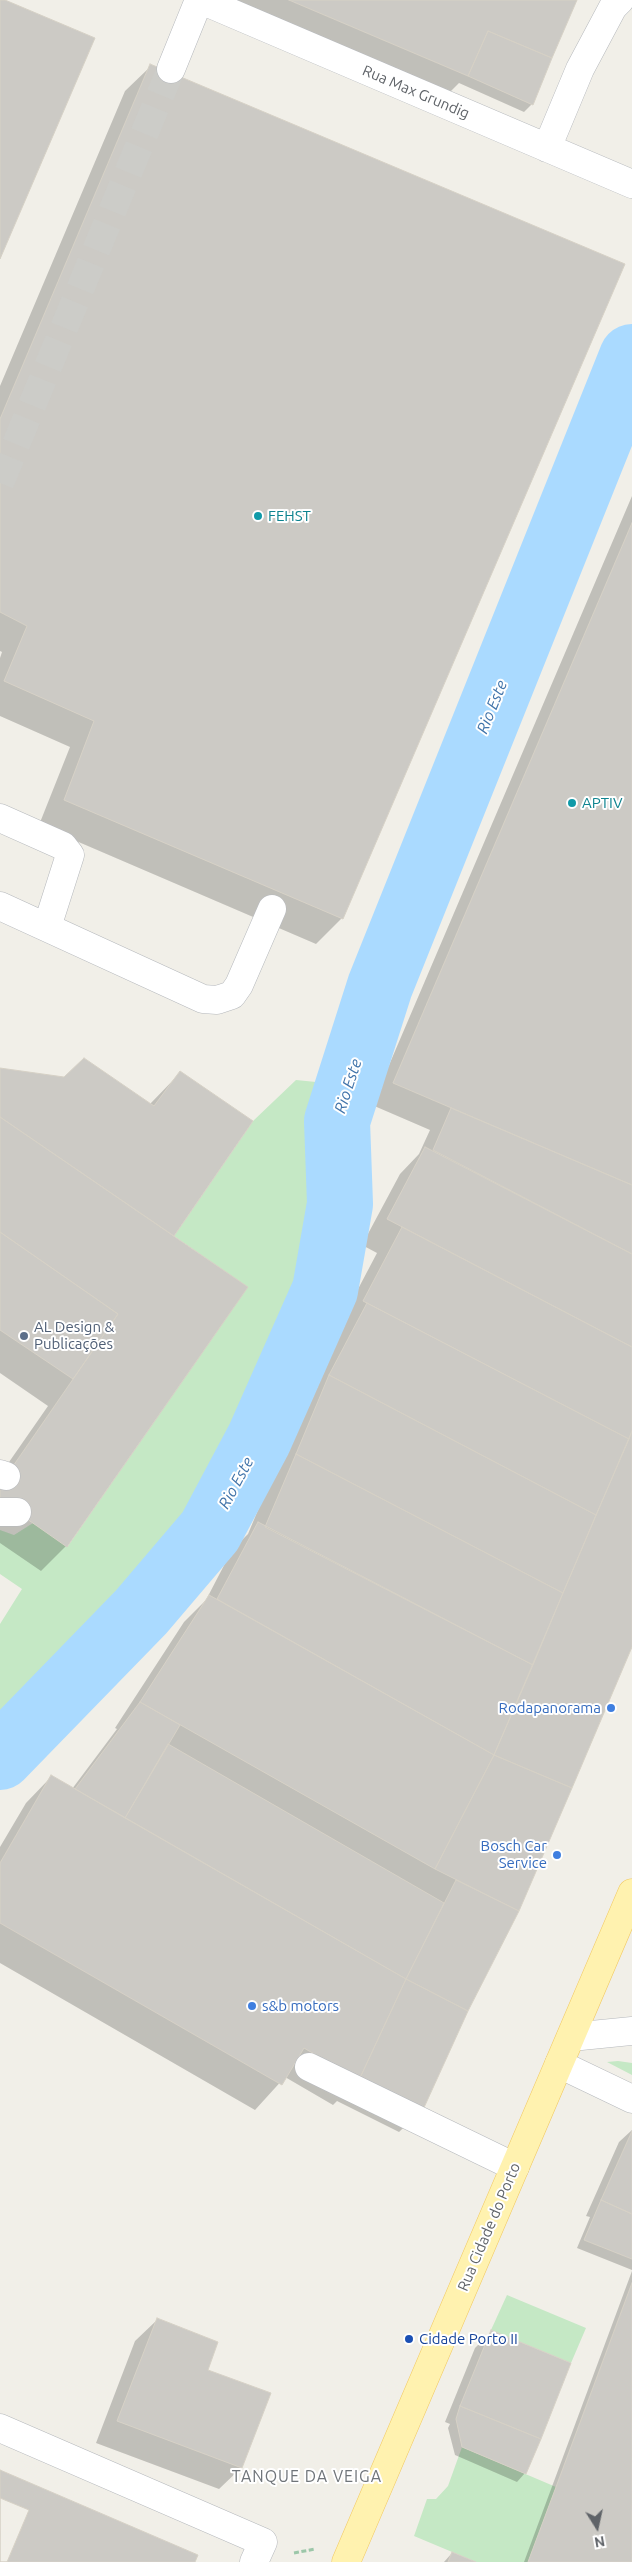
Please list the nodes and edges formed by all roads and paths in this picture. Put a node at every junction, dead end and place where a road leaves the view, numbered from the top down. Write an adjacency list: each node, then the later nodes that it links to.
1 (200, 0): 3 (street); 4 (street, Rua Max Grundig)
2 (620, 0): 4 (street)
3 (171, 69)
4 (547, 148): 5 (street, Rua Max Grundig)
5 (632, 184)
6 (0, 818): 9 (street)
7 (0, 906): 9 (street)
8 (272, 909): 9 (street)
9 (46, 927)
10 (632, 1893): 12 (main road, Rua Cidade do Porto)
11 (632, 2031): 12 (street)
12 (570, 2037): 13 (main road, Rua Cidade do Porto)
13 (559, 2064): 15 (street); 16 (main road, Rua Cidade do Porto)
14 (309, 2067): 16 (street)
15 (632, 2099)
16 (514, 2168): 19 (main road, Rua Cidade do Porto)
17 (0, 2428): 20 (street)
18 (288, 2554): 19 (path)
19 (336, 2555)
20 (254, 2562)

